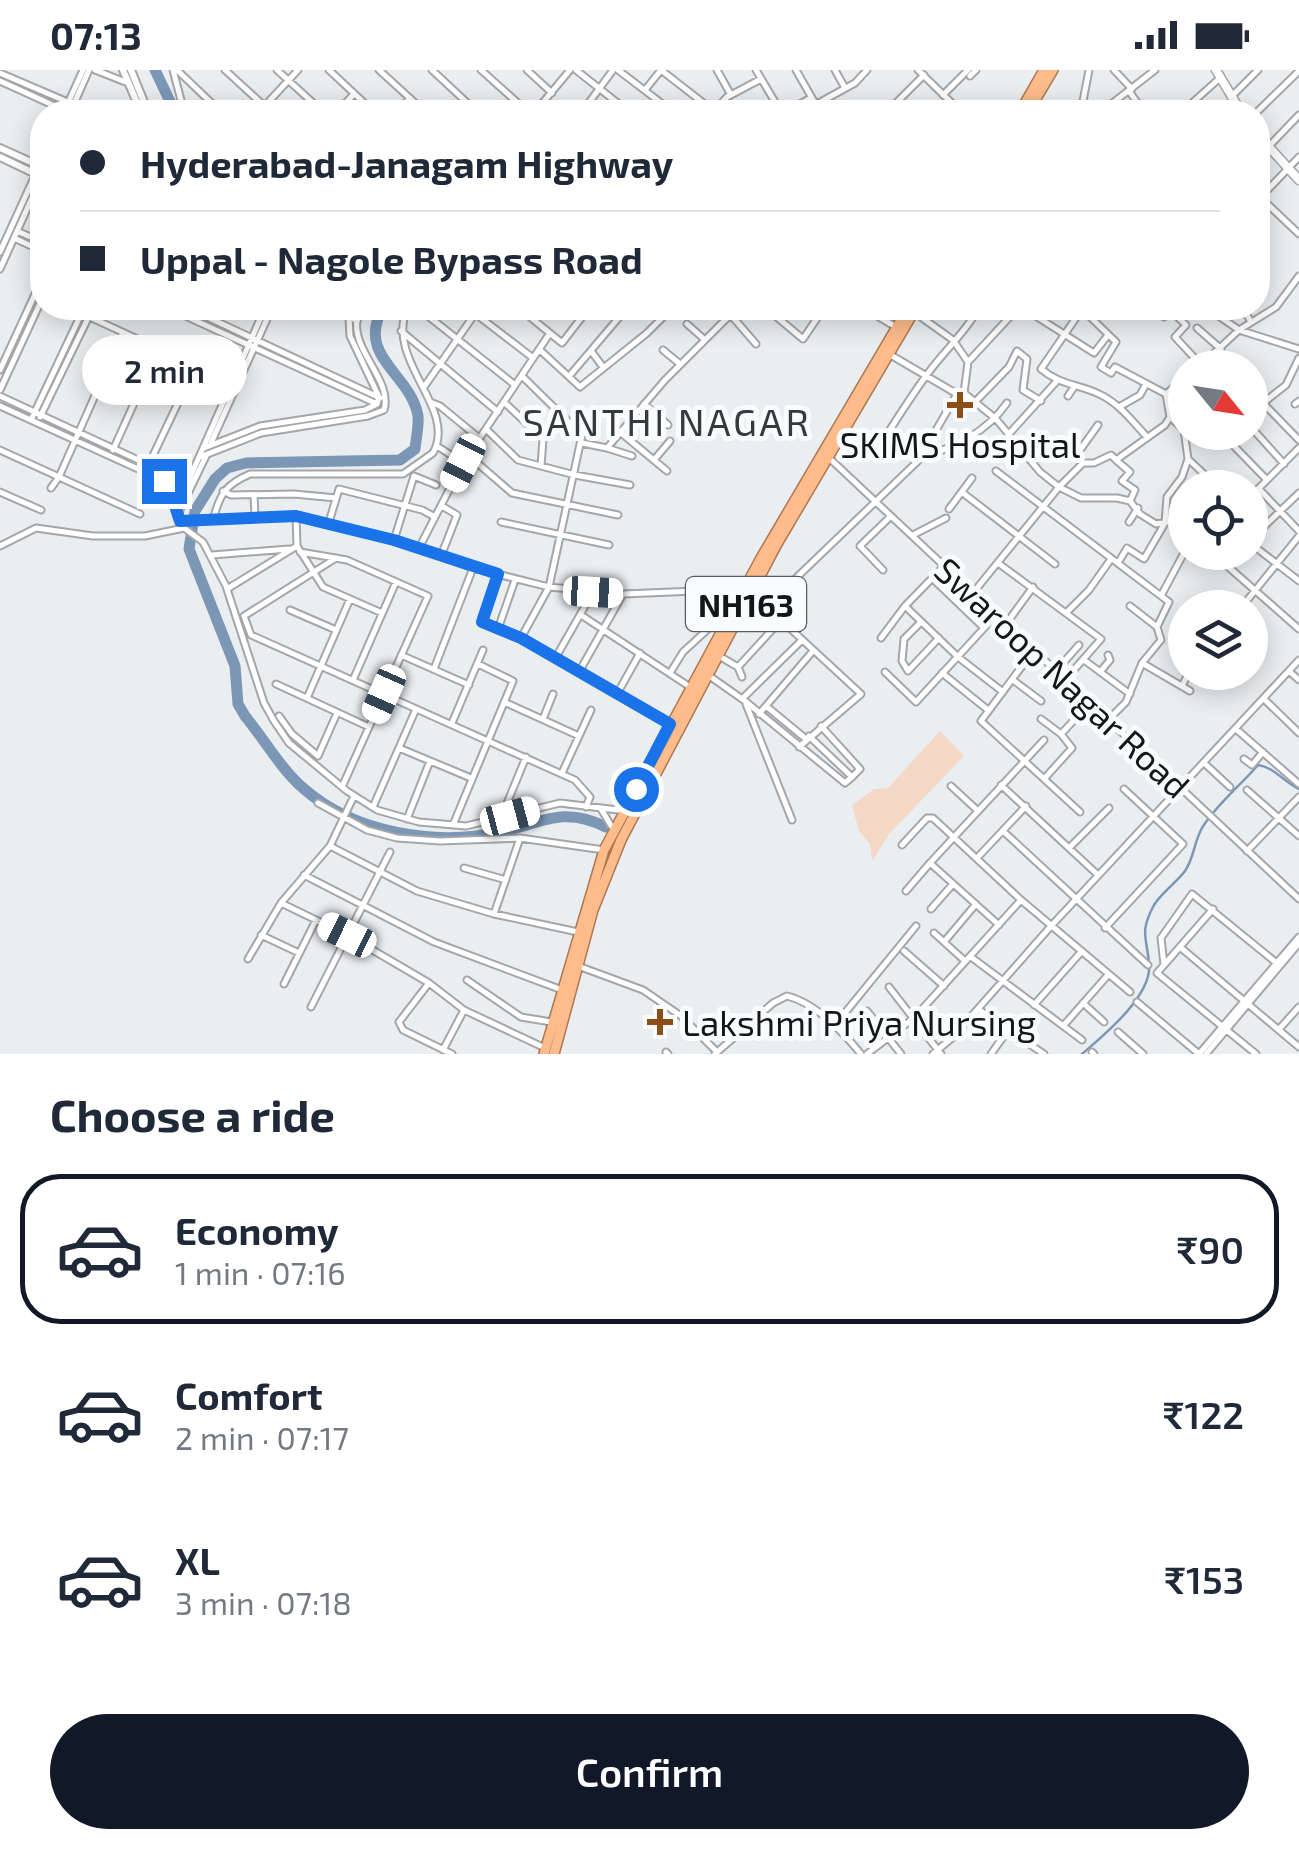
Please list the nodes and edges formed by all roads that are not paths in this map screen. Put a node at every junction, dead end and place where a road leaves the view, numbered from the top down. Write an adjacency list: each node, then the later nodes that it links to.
1 (89, 70): 33 (street); 50 (street)
2 (113, 70): 33 (street)
3 (175, 70): 52 (street); 53 (street)
4 (225, 70): 54 (street)
5 (277, 70): 37 (street)
6 (298, 70): 37 (street)
7 (329, 70): 43 (street)
8 (379, 70): 34 (street)
9 (391, 70): 34 (street)
10 (432, 70): 59 (street)
11 (481, 70): 60 (street)
12 (527, 70): 42 (street)
13 (573, 70): 39 (street); 42 (street)
14 (615, 70): 39 (street); 40 (street)
15 (660, 70): 40 (street); 65 (street)
16 (716, 70): 44 (street)
17 (756, 70): 35 (street)
18 (796, 70): 68 (street)
19 (836, 70): 38 (street)
20 (868, 70): 38 (street)
21 (976, 70): 31 (street)
22 (1044, 70): 72 (highway)
23 (1053, 70): 73 (highway)
24 (1090, 70): 74 (street)
25 (1114, 70): 41 (street)
26 (1155, 70): 41 (street)
27 (1258, 70): 46 (street)
28 (1299, 71): 79 (street)
29 (921, 72): 45 (street); 70 (street)
30 (0, 73): 49 (street)
31 (969, 73): 45 (street)
32 (1219, 74): 46 (main road); 77 (street)
33 (129, 76): 51 (street)
34 (386, 76): 47 (street)
35 (762, 79): 44 (street); 67 (street)
36 (0, 81): 48 (street)
37 (289, 81): 55 (street); 56 (street)
38 (845, 88): 69 (street)
39 (600, 89): 62 (street); 63 (street)
40 (645, 90): 64 (street)
41 (1131, 90): 75 (street); 76 (street)
42 (552, 93): 61 (street)
43 (354, 94): 57 (street); 58 (street)
44 (731, 95): 66 (street)
45 (943, 95): 71 (street)
46 (1232, 96): 78 (main road)
47 (410, 98)
48 (40, 100)
49 (62, 100)
50 (73, 100)
51 (139, 100)
52 (182, 100)
53 (207, 100)
54 (253, 100)
55 (271, 100)
56 (310, 100)
57 (348, 100)
58 (361, 100)
59 (464, 100)
60 (517, 100)
61 (545, 100)
62 (591, 100)
63 (614, 100)
64 (658, 100)
65 (699, 100)
66 (726, 100)
67 (775, 100)
68 (812, 100)
69 (818, 100)
70 (897, 100)
71 (948, 100)
72 (1027, 100)
73 (1035, 100)
74 (1083, 100)
75 (1117, 100)
76 (1137, 100)
77 (1194, 100)
78 (1233, 100)
79 (1270, 100)
80 (1299, 115): 81 (street)
81 (1270, 146)
82 (0, 148): 86 (street)
83 (1270, 150): 87 (main road)
84 (0, 158): 88 (street)
85 (1299, 158): 87 (street)
86 (30, 165)
87 (1287, 167): 89 (main road); 90 (street)
88 (30, 168)
89 (1299, 180)
90 (1270, 184)
91 (30, 193): 98 (street)
92 (30, 199): 94 (street)
93 (1270, 206): 95 (street)
94 (16, 234): 96 (street); 97 (street); 99 (street)
95 (1299, 234)
96 (30, 238)
97 (30, 243)
98 (0, 252)
99 (0, 268)
100 (1299, 276): 102 (street)
101 (30, 304): 167 (street)
102 (1270, 310)
103 (32, 320): 178 (street)
104 (81, 320): 195 (street)
105 (100, 320): 140 (street)
106 (195, 320): 150 (street)
107 (215, 320): 145 (street)
108 (263, 320): 145 (street)
109 (354, 320): 184 (street)
110 (404, 320): 141 (street)
111 (434, 320): 146 (street)
112 (470, 320): 146 (street)
113 (489, 320): 161 (street)
114 (534, 320): 142 (street)
115 (578, 320): 142 (street)
116 (617, 320): 158 (street)
117 (661, 320): 166 (street)
118 (724, 320): 147 (street)
119 (735, 320): 149 (street)
120 (780, 320): 121 (street)
121 (815, 320)
122 (884, 320): 137 (street)
123 (903, 320): 137 (highway, NH163)
124 (907, 320): 159 (highway, NH163)
125 (928, 320): 148 (street)
126 (972, 320): 148 (street)
127 (1009, 320): 162 (street)
128 (1040, 320): 143 (street)
129 (1073, 320): 143 (street)
130 (1094, 320): 144 (street)
131 (1181, 320): 156 (street)
132 (1224, 320): 139 (street)
133 (1250, 320): 135 (street)
134 (1256, 320): 135 (street)
135 (1252, 323): 139 (street)
136 (687, 324): 147 (street)
137 (896, 327): 172 (highway, NH163)
138 (1197, 328): 152 (street)
139 (1238, 330): 152 (street); 153 (street)
140 (123, 332): 151 (street); 202 (street)
141 (401, 332): 165 (street); 177 (street)
142 (550, 333): 154 (street)
143 (1063, 334): 144 (street); 171 (street)
144 (1108, 335): 174 (street)
145 (255, 338): 150 (street); 184 (street)
146 (457, 339): 165 (street); 175 (street)
147 (704, 339): 163 (street)
148 (954, 340): 162 (street); 170 (street)
149 (756, 344)
150 (252, 345): 173 (street); 184 (street)
151 (159, 348): 164 (street); 214 (street)
152 (1222, 348): 157 (street)
153 (1299, 349)
154 (540, 350): 161 (street); 168 (street)
155 (663, 350): 163 (street)
156 (1187, 350)
157 (1220, 350)
158 (591, 351): 166 (street); 168 (street)
159 (890, 354): 170 (street); 172 (highway, NH163)
160 (1299, 358): 182 (street)
161 (534, 359): 169 (street)
162 (968, 362): 179 (street)
163 (680, 364): 189 (street)
164 (196, 365): 173 (street); 234 (street)
165 (438, 365): 177 (street); 193 (street)
166 (604, 367): 168 (street)
167 (0, 370)
168 (570, 375)
169 (522, 376): 175 (street); 210 (street)
170 (926, 376): 179 (street); 216 (street)
171 (1056, 382): 176 (street); 183 (street)
172 (867, 383): 225 (highway, NH163); 315 (highway, NH163)
173 (234, 384): 211 (street); 221 (street)
174 (1146, 384): 180 (street); 192 (street)
175 (516, 385): 186 (street)
176 (1074, 387): 181 (street); 192 (street)
177 (423, 389): 185 (street)
178 (0, 393): 195 (street)
179 (960, 393): 187 (street); 226 (street)
180 (1166, 394): 191 (street)
181 (1068, 396)
182 (1268, 400)
183 (1040, 401): 187 (street); 204 (street)
184 (382, 402): 211 (street); 221 (street)
185 (430, 402): 205 (street); 212 (street)
186 (504, 402): 193 (street); 233 (street)
187 (975, 402): 196 (street)
188 (1007, 403): 196 (street)
189 (644, 404): 199 (street); 203 (street)
190 (0, 406): 198 (street)
191 (1168, 406)
192 (1119, 408): 206 (street)
193 (498, 412): 201 (street)
194 (1268, 412): 208 (street)
195 (38, 413): 198 (street); 202 (street)
196 (996, 419): 204 (street); 226 (street)
197 (1168, 420): 206 (street)
198 (34, 422): 207 (street)
199 (668, 425)
200 (1098, 426): 231 (street)
201 (486, 429): 205 (street); 233 (street)
202 (78, 432): 207 (street); 214 (street)
203 (620, 432): 215 (street); 228 (street)
204 (1008, 436): 248 (street)
205 (480, 438): 222 (street)
206 (1148, 438): 229 (street)
207 (75, 440): 223 (street); 242 (street)
208 (1299, 440)
209 (670, 441): 228 (street)
210 (581, 443): 215 (street); 241 (street)
211 (210, 446): 221 (street)
212 (437, 446): 230 (street); 239 (street)
213 (1268, 446): 232 (street)
214 (114, 448): 223 (street); 234 (street)
215 (607, 448): 224 (street)
216 (878, 448)
217 (1299, 448): 232 (street)
218 (0, 450): 242 (street)
219 (1187, 450): 227 (street)
220 (1238, 450): 236 (street)
221 (204, 452): 247 (street); 247 (street)
222 (468, 455): 230 (street); 260 (street)
223 (110, 456): 234 (street)
224 (632, 456)
225 (827, 456): 258 (street, Swaroop Nagar Road); 315 (highway, NH163)
226 (921, 458): 258 (street)
227 (1188, 459): 235 (street); 279 (street)
228 (654, 460): 237 (street)
229 (1116, 460): 231 (street); 259 (street)
230 (463, 463): 261 (street)
231 (1084, 463): 248 (street)
232 (1284, 464): 244 (street)
233 (541, 466): 241 (street)
234 (147, 469): 247 (street)
235 (1200, 470)
236 (1257, 470)
237 (667, 471)
238 (996, 471): 263 (street)
239 (413, 472): 240 (street); 245 (street); 262 (street)
240 (342, 474): 250 (street); 251 (street)
241 (575, 475): 246 (street); 260 (street)
242 (59, 477): 249 (street); 268 (street)
243 (972, 478): 253 (street)
244 (1268, 479)
245 (436, 485)
246 (630, 485)
247 (187, 487): 281 (street)
248 (1059, 487): 259 (street); 263 (street)
249 (51, 488)
250 (339, 489): 256 (street); 262 (street)
251 (224, 491): 255 (street); 274 (street)
252 (0, 492): 266 (street)
253 (963, 492): 265 (street); 285 (street)
254 (1299, 492): 267 (street)
255 (254, 495): 256 (street); 270 (street)
256 (336, 498): 276 (street)
257 (1268, 498): 267 (street)
258 (874, 500): 272 (street, Swaroop Nagar Road); 329 (street)
259 (1130, 501): 264 (street)
260 (568, 504): 269 (street); 283 (street)
261 (442, 505): 273 (street); 292 (street)
262 (404, 506): 273 (street); 286 (street)
263 (1042, 507): 285 (street); 295 (street)
264 (1138, 508): 278 (street); 279 (street)
265 (949, 509)
266 (41, 510)
267 (1279, 510): 280 (street); 282 (street)
268 (140, 514)
269 (618, 515)
270 (255, 516): 271 (street); 274 (street)
271 (296, 516): 276 (street); 290 (street)
272 (891, 516): 284 (street, Swaroop Nagar Road); 301 (street)
273 (435, 517): 289 (street)
274 (214, 518): 281 (street)
275 (946, 518): 284 (street)
276 (329, 522): 286 (street)
277 (501, 522): 283 (street)
278 (1129, 522)
279 (1166, 522): 295 (street)
280 (1268, 522)
281 (182, 524): 288 (street); 291 (street)
282 (1299, 533): 297 (street)
283 (561, 535): 287 (street); 311 (street)
284 (912, 536): 299 (street, Swaroop Nagar Road)
285 (1018, 536): 296 (street); 298 (street)
286 (394, 540): 289 (street)
287 (609, 545)
288 (0, 546)
289 (419, 548): 292 (street)
290 (296, 549): 291 (street); 294 (street); 304 (street); 312 (street)
291 (212, 555): 312 (street)
292 (441, 556): 300 (street)
293 (1268, 556): 297 (street)
294 (336, 558): 304 (street); 309 (street)
295 (1114, 561): 318 (street); 324 (street)
296 (997, 562): 310 (street); 317 (street)
297 (1275, 562): 308 (street); 313 (street)
298 (1055, 564)
299 (944, 566): 306 (street); 317 (street, Swaroop Nagar Road)
300 (472, 568): 305 (street); 359 (street)
301 (883, 570)
302 (1175, 570): 318 (street)
303 (1232, 570): 313 (street)
304 (314, 572): 319 (street); 328 (street)
305 (498, 574): 307 (street); 334 (street)
306 (932, 578): 321 (street); 333 (street)
307 (516, 579): 311 (street); 334 (street)
308 (1299, 581)
309 (396, 582): 325 (street); 348 (street)
310 (1033, 586): 324 (street); 331 (street)
311 (550, 588): 314 (street); 339 (street)
312 (227, 589): 328 (street)
313 (1255, 590)
314 (593, 592): 316 (street); 327 (street)
315 (747, 592): 316 (street); 329 (street); 349 (highway, NH163); 378 (highway, NH163)
316 (623, 594): 335 (street)
317 (974, 594): 326 (street, Swaroop Nagar Road)
318 (1162, 594): 332 (street)
319 (350, 599): 325 (street); 337 (street)
320 (1268, 602): 336 (street)
321 (905, 606): 330 (street); 340 (street)
322 (1130, 606): 332 (street)
323 (290, 610): 337 (street)
324 (1067, 612): 353 (street)
325 (382, 613): 371 (street)
326 (996, 614): 331 (street, Swaroop Nagar Road); 333 (street)
327 (580, 615): 335 (street); 352 (street)
328 (240, 618): 357 (street); 427 (street)
329 (780, 620): 342 (street); 358 (street)
330 (922, 622): 341 (street); 341 (street)
331 (1006, 624): 345 (street, Swaroop Nagar Road)
332 (1158, 627): 355 (street)
333 (984, 628): 351 (street)
334 (498, 629): 339 (street)
335 (603, 629): 347 (street); 361 (street)
336 (1299, 629)
337 (336, 630): 357 (street)
338 (707, 630): 368 (street)
339 (521, 638): 352 (street)
340 (880, 638)
341 (938, 638): 351 (street)
342 (801, 642): 346 (street); 362 (street)
343 (1078, 645): 360 (street)
344 (484, 650): 356 (street)
345 (1034, 650): 360 (street, Swaroop Nagar Road); 372 (street)
346 (812, 652): 376 (street); 402 (street)
347 (640, 653): 368 (street); 382 (street)
348 (402, 656): 359 (street); 380 (street)
349 (718, 656): 358 (street); 367 (highway, NH163)
350 (1108, 656): 364 (street)
351 (958, 657): 366 (street); 379 (street)
352 (556, 658): 361 (street)
353 (1084, 660): 364 (street); 373 (street)
354 (1299, 660): 365 (street)
355 (1142, 663): 370 (street); 383 (street)
356 (478, 664): 377 (street); 388 (street)
357 (322, 666): 371 (street); 384 (street)
358 (738, 667): 369 (street)
359 (434, 669): 377 (street)
360 (1056, 671): 373 (street, Swaroop Nagar Road)
361 (579, 672): 382 (street)
362 (770, 672): 376 (street); 385 (street)
363 (886, 672): 366 (street)
364 (1100, 672): 383 (street)
365 (1290, 672): 374 (street); 386 (street)
366 (942, 673): 393 (street)
367 (708, 675): 385 (street); 498 (highway, NH163)
368 (673, 676): 378 (street)
369 (742, 677)
370 (1168, 678)
371 (353, 680): 380 (street)
372 (1013, 680): 379 (street); 387 (street)
373 (1065, 680): 389 (street, Swaroop Nagar Road)
374 (1299, 680)
375 (276, 684): 384 (street)
376 (783, 685): 390 (street)
377 (469, 686): 400 (street)
378 (690, 687): 401 (highway, NH163)
379 (1003, 692): 393 (street)
380 (384, 694): 391 (street); 403 (street)
381 (553, 694): 398 (street)
382 (617, 694): 401 (street)
383 (1130, 694): 399 (street)
384 (307, 698): 394 (street)
385 (744, 700): 395 (street); 447 (street)
386 (1264, 700): 404 (street); 405 (street)
387 (1041, 701)
388 (504, 702): 398 (street); 409 (street)
389 (1090, 703): 399 (street, Swaroop Nagar Road); 406 (street)
390 (766, 706): 395 (street); 408 (street)
391 (416, 708): 400 (street); 412 (street)
392 (591, 710): 407 (street)
393 (988, 710): 415 (street)
394 (338, 713): 396 (street); 403 (street)
395 (759, 714): 411 (street)
396 (278, 716)
397 (1041, 718): 406 (street)
398 (543, 719): 407 (street)
399 (1108, 720): 428 (street, Swaroop Nagar Road)
400 (452, 724): 409 (street)
401 (670, 724): 440 (highway, NH163)
402 (821, 726): 408 (street); 420 (street)
403 (369, 727): 427 (street)
404 (1236, 728): 413 (street); 418 (street)
405 (1299, 732)
406 (1061, 734): 422 (street)
407 (579, 736): 419 (street)
408 (807, 737): 411 (street); 420 (street)
409 (488, 740): 414 (street); 421 (street)
410 (1044, 740): 415 (street)
411 (799, 747): 420 (street)
412 (399, 748): 417 (street); 436 (street)
413 (1263, 752): 416 (street); 424 (street)
414 (526, 758): 419 (street); 445 (street)
415 (1024, 759): 422 (street); 423 (street)
416 (1244, 759)
417 (430, 761): 421 (street); 446 (street)
418 (1204, 763): 426 (street); 428 (street)
419 (562, 774): 434 (street)
420 (852, 777)
421 (472, 778): 448 (street)
422 (1044, 779): 441 (street)
423 (1001, 784): 435 (street); 439 (street)
424 (1299, 784)
425 (951, 786): 439 (street)
426 (1230, 787)
427 (342, 788): 431 (street)
428 (1180, 788): 443 (street); 458 (street, Swaroop Nagar Road)
429 (1124, 789): 443 (street)
430 (1247, 790): 444 (street)
431 (354, 796): 436 (street); 442 (street)
432 (1299, 797): 444 (street)
433 (318, 803): 442 (street)
434 (586, 806): 437 (street); 445 (street)
435 (1026, 806): 450 (street); 456 (street)
436 (373, 807): 446 (street)
437 (601, 808): 440 (street); 449 (street)
438 (1109, 808): 456 (street)
439 (977, 810): 451 (street)
440 (626, 812): 449 (highway, NH163)
441 (1080, 812)
442 (345, 817): 453 (street); 455 (street)
443 (1154, 817): 465 (street); 482 (street)
444 (1278, 817): 452 (street); 458 (street)
445 (500, 818): 448 (street)
446 (407, 819): 448 (street)
447 (792, 820)
448 (453, 825)
449 (615, 832): 457 (highway, NH163)
450 (1004, 832): 460 (street); 469 (street)
451 (954, 836): 454 (street); 460 (street); 461 (street)
452 (1299, 836)
453 (520, 838): 457 (street); 466 (street)
454 (902, 845)
455 (330, 846): 463 (street); 464 (street)
456 (1069, 848): 465 (street)
457 (604, 850): 483 (highway, NH163)
458 (1247, 851): 470 (street, Swaroop Nagar Road)
459 (390, 852): 463 (street)
460 (977, 858): 471 (street)
461 (930, 864): 467 (street); 468 (street)
462 (464, 868): 466 (street)
463 (380, 872): 474 (street); 477 (street)
464 (304, 875): 472 (street); 474 (street)
465 (1098, 875): 469 (street)
466 (506, 880): 477 (street)
467 (953, 884): 473 (street); 475 (street)
468 (906, 891)
469 (1076, 899): 480 (street); 482 (street)
470 (1299, 899)
471 (1021, 900): 479 (street); 480 (street)
472 (281, 903): 478 (street); 485 (street)
473 (976, 904): 479 (street); 488 (street)
474 (362, 905): 486 (street); 506 (street)
475 (930, 909)
476 (1213, 909): 489 (street); 495 (street); 497 (street)
477 (494, 914): 483 (street)
478 (316, 920): 486 (street); 492 (street)
479 (1000, 925): 494 (street)
480 (1052, 925): 491 (street); 502 (street)
481 (916, 926): 520 (street)
482 (1105, 928): 496 (street)
483 (578, 932): 506 (highway, NH163)
484 (934, 933): 488 (street)
485 (261, 935): 492 (street); 493 (street)
486 (347, 935): 501 (street); 511 (street)
487 (1299, 940): 495 (street)
488 (944, 942): 494 (street)
489 (1180, 946): 497 (street); 510 (street)
490 (904, 951): 504 (street)
491 (1082, 952): 499 (street); 512 (street)
492 (299, 953): 503 (street)
493 (248, 959)
494 (968, 960): 502 (street); 504 (street)
495 (1278, 964): 510 (street)
496 (1148, 965)
497 (1164, 965): 523 (street)
498 (578, 966): 530 (highway, NH163); 531 (street)
499 (1108, 975): 507 (street); 509 (street)
500 (466, 980): 518 (street)
501 (429, 982): 515 (street); 529 (street)
502 (1002, 983): 512 (street); 514 (street)
503 (284, 984)
504 (944, 986): 517 (street)
505 (890, 987): 517 (street)
506 (562, 990): 518 (highway, NH163)
507 (1130, 992)
508 (1137, 1002): 540 (street)
509 (1084, 1003): 519 (street); 521 (street)
510 (1246, 1003): 522 (street); 523 (street)
511 (311, 1006)
512 (1034, 1006): 521 (street)
513 (1299, 1007): 522 (street)
514 (978, 1009): 524 (street); 532 (street)
515 (464, 1010): 529 (street); 530 (street)
516 (867, 1011): 526 (street)
517 (915, 1017): 526 (street); 532 (street)
518 (553, 1022): 530 (highway, NH163)
519 (1104, 1022)
520 (835, 1025): 531 (street); 535 (street)
521 (1063, 1026): 527 (street)
522 (1280, 1028): 528 (street)
523 (1224, 1029): 533 (street); 540 (street)
524 (1008, 1030): 537 (street); 538 (street)
525 (1118, 1032): 539 (street)
526 (888, 1037): 535 (street); 536 (street)
527 (1082, 1040)
528 (1299, 1047)
529 (442, 1050): 534 (street)
530 (548, 1052)
531 (717, 1053)
532 (937, 1053)
533 (1253, 1053)
534 (452, 1054)
535 (864, 1054)
536 (901, 1054)
537 (991, 1054)
538 (1044, 1054)
539 (1143, 1054)
540 (1201, 1054)

